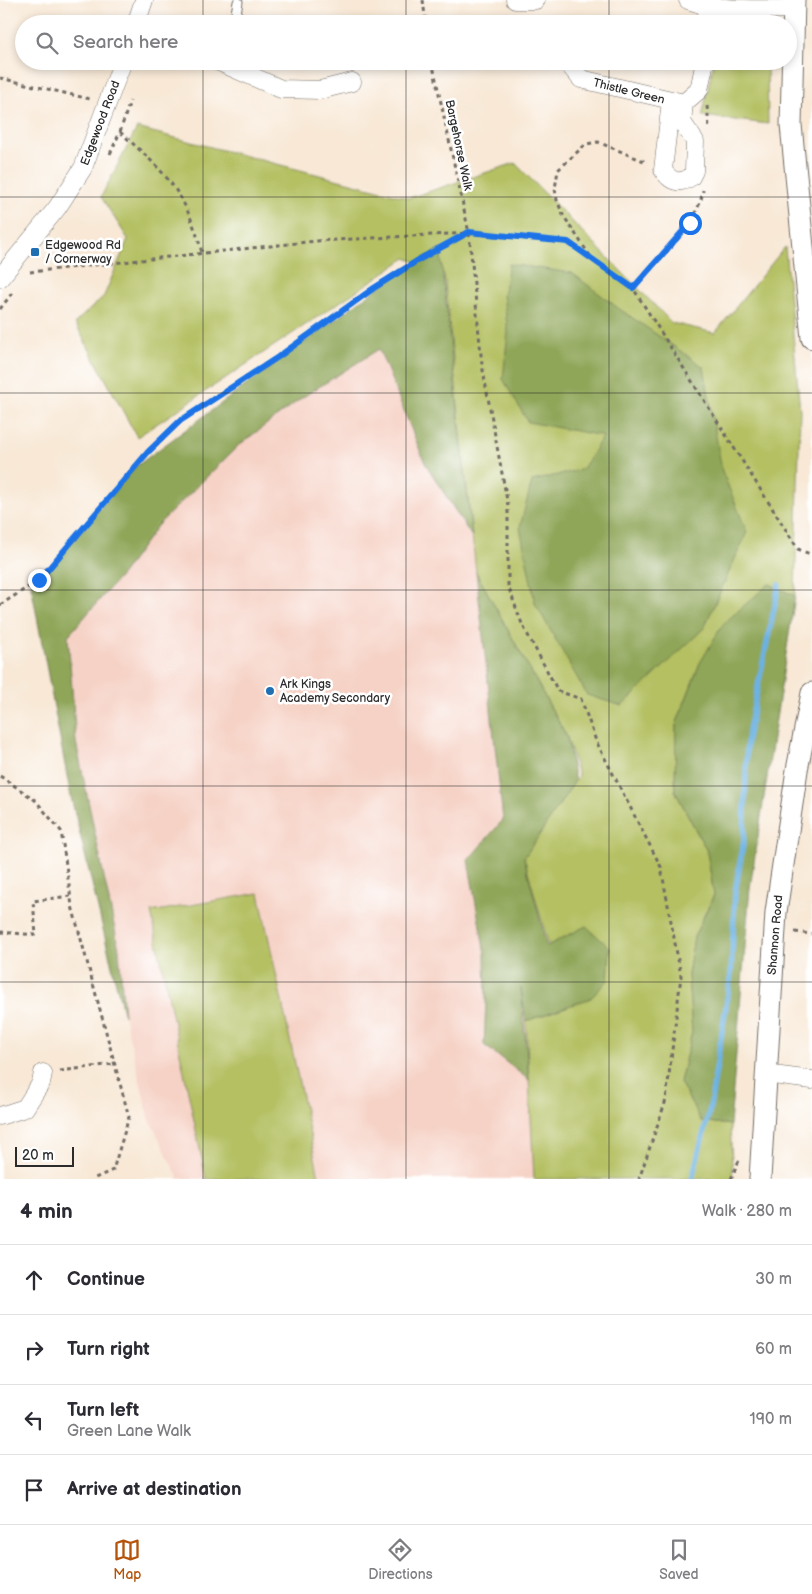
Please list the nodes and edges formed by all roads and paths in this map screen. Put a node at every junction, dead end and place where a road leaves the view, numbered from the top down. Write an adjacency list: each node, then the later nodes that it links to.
1 (144, 0): 9 (street)
2 (423, 0): 11 (path)
3 (515, 0): 4 (street)
4 (536, 0)
5 (688, 0): 8 (street)
6 (238, 2): 10 (lane)
7 (794, 5): 8 (street)
8 (710, 9)
9 (139, 15)
10 (236, 15)
11 (425, 15)
12 (120, 70): 21 (street, Edgewood Road)
13 (241, 70): 19 (street)
14 (434, 70): 25 (path, Bargehorse Walk)
15 (574, 70): 20 (street, Thistle Green)
16 (703, 70): 20 (street)
17 (792, 70): 34 (street)
18 (0, 78): 21 (path)
19 (352, 82)
20 (678, 102): 23 (street, Thistle Green); 23 (street)
21 (108, 103): 30 (street, Edgewood Road)
22 (109, 156): 26 (path)
23 (663, 170): 27 (path)
24 (702, 201): 33 (path)
25 (469, 232): 26 (path); 27 (path); 38 (path); 49 (path, Bargehorse Walk)
26 (202, 253): 29 (path)
27 (592, 259): 33 (path)
28 (35, 264): 29 (path)
29 (29, 272): 31 (path)
30 (0, 278)
31 (23, 279)
32 (17, 287): 35 (path)
33 (633, 288): 37 (path)
34 (809, 290): 36 (street)
35 (0, 309)
36 (812, 338)
37 (812, 555)
38 (0, 605)
39 (812, 693): 45 (street, Shannon Road)
40 (0, 776): 41 (path)
41 (70, 896): 42 (path); 43 (path)
42 (0, 932)
43 (114, 1064): 44 (path); 48 (path)
44 (44, 1073): 47 (street)
45 (765, 1074): 46 (street); 50 (street, Shannon Road)
46 (812, 1080)
47 (0, 1116)
48 (93, 1179)
49 (639, 1179)
50 (760, 1179)

